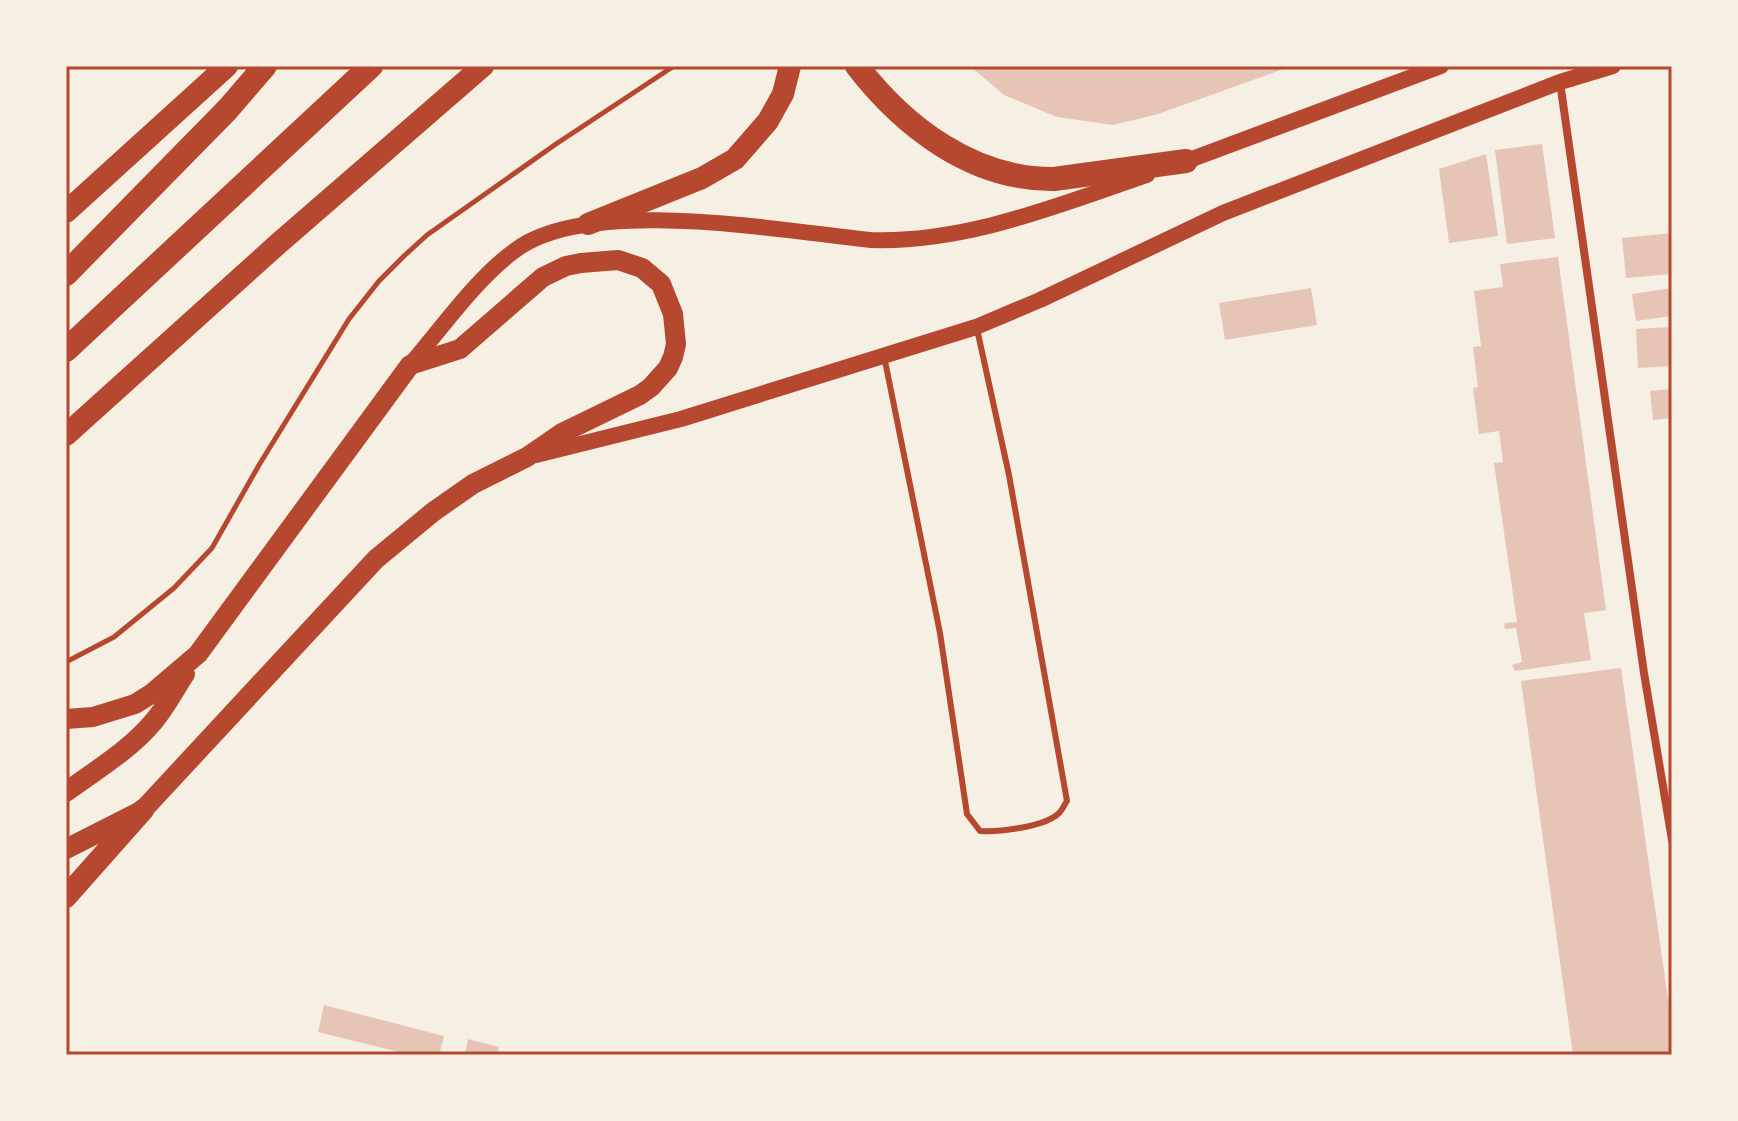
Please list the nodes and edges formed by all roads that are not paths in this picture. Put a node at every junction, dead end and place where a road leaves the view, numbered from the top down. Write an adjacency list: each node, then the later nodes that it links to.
1 (227, 66): 11 (highway)
2 (265, 66): 13 (highway)
3 (371, 66): 15 (highway)
4 (483, 66): 18 (highway)
5 (790, 66): 12 (highway)
6 (857, 66): 10 (highway)
7 (1441, 66): 10 (main road)
8 (1613, 66): 9 (main road)
9 (1560, 82): 14 (main road); 25 (street)
10 (1186, 161): 12 (main road)
11 (66, 212)
12 (588, 224): 17 (main road)
13 (66, 274)
14 (976, 327): 16 (main road); 16 (lane)
15 (66, 350)
16 (884, 356): 19 (main road)
17 (410, 365): 19 (main road); 20 (main road)
18 (66, 435)
19 (527, 457): 23 (main road)
20 (198, 654): 21 (main road); 22 (main road)
21 (66, 719)
22 (66, 792)
23 (143, 810): 24 (main road); 28 (highway)
24 (93, 837): 26 (main road); 27 (main road)
25 (1672, 840)
26 (66, 849)
27 (66, 867)
28 (66, 897)

